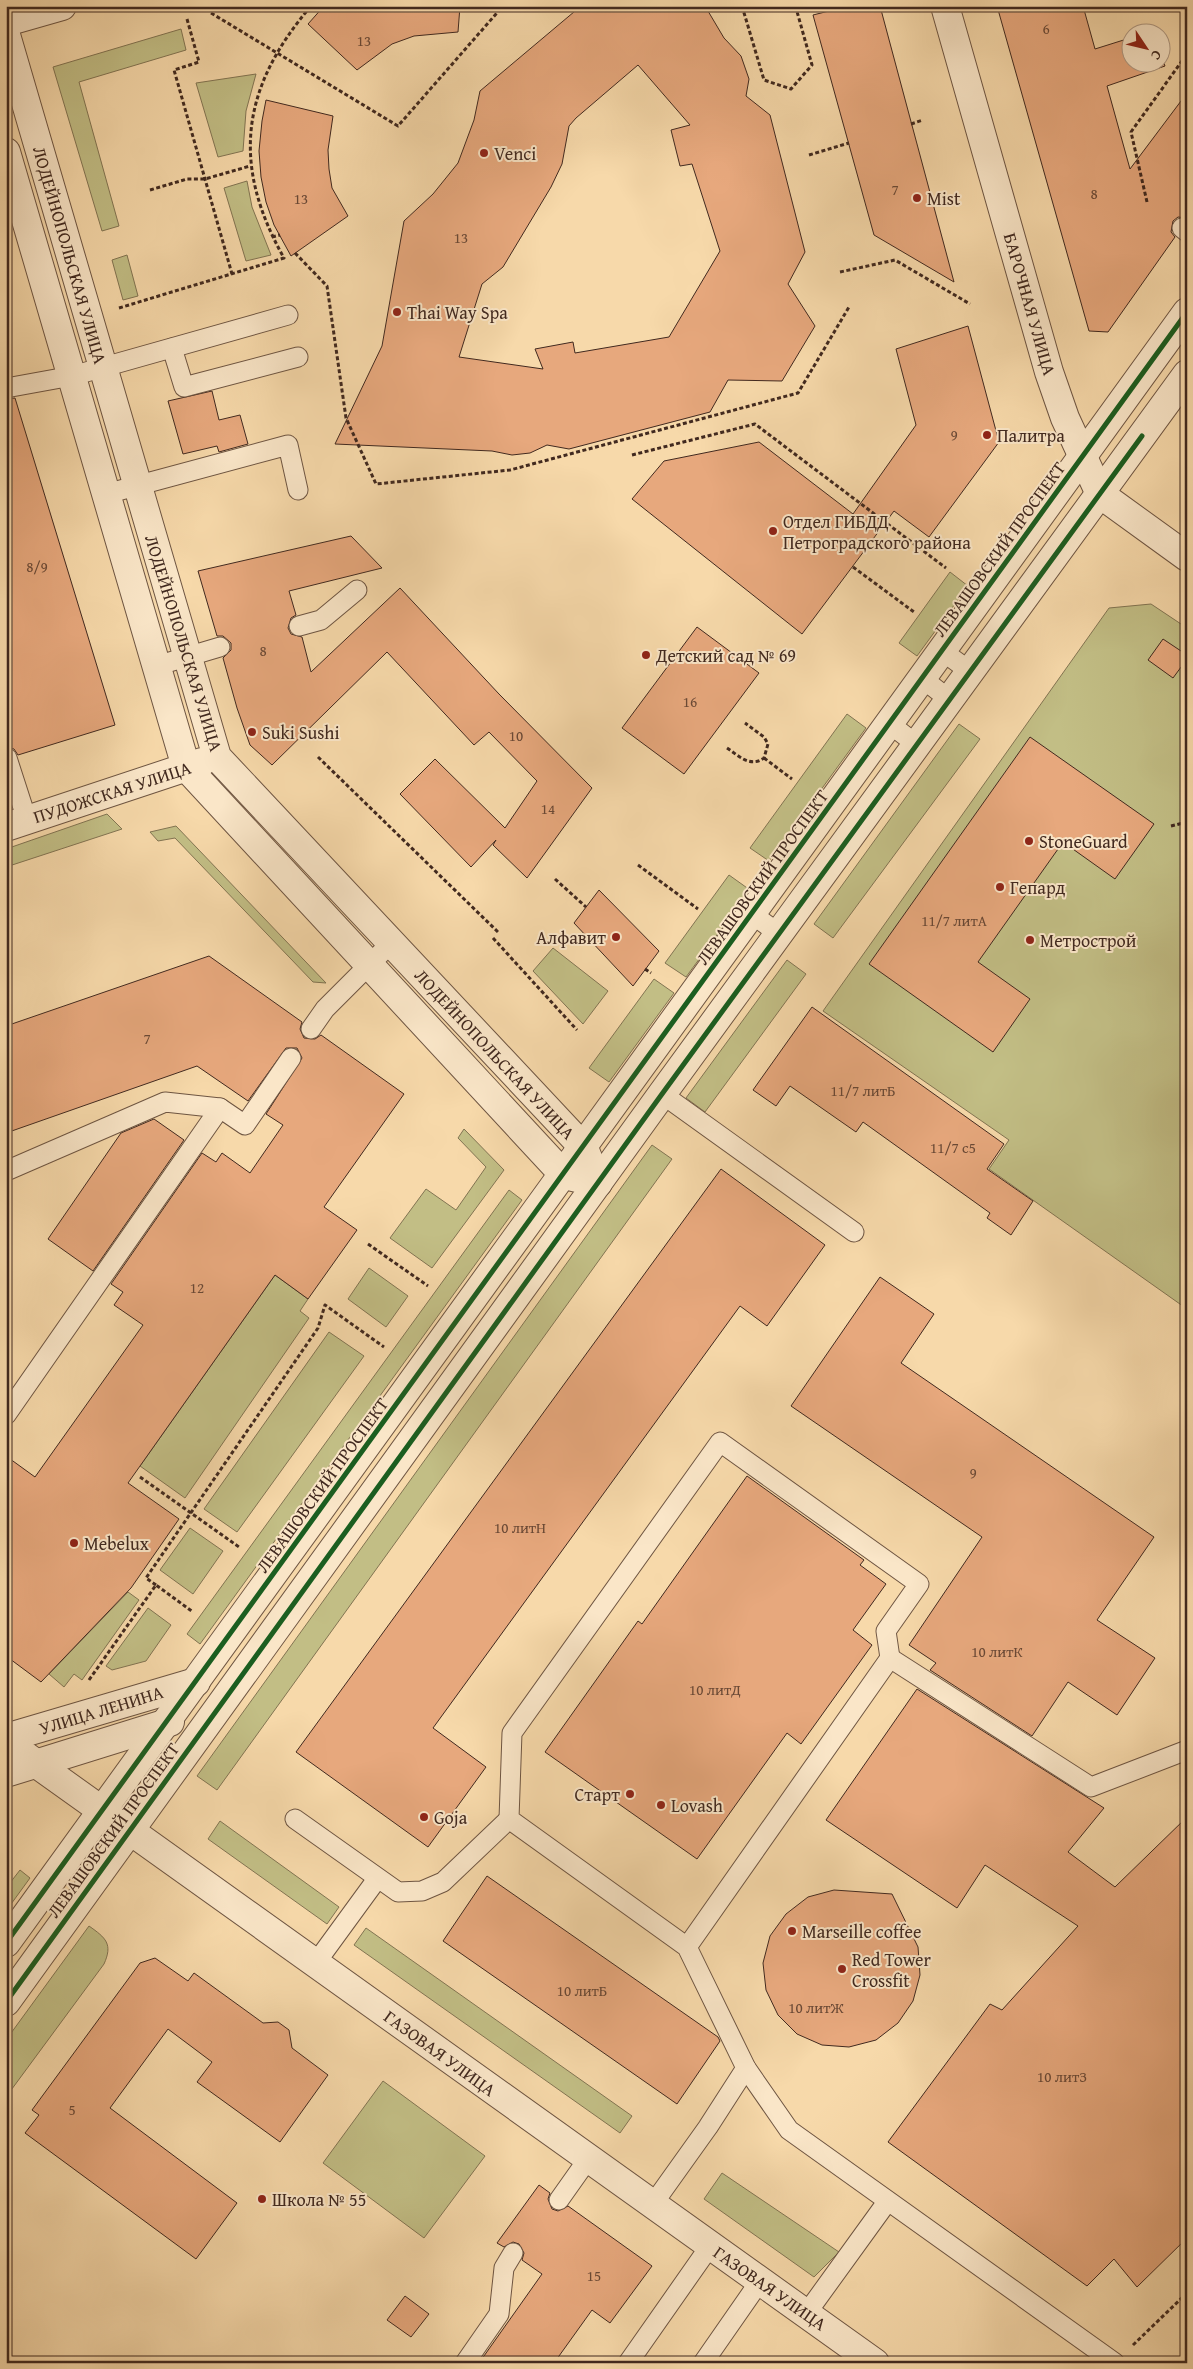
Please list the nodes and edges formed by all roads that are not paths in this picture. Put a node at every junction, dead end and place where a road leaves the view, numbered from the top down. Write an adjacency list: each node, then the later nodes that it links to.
1 (62, 6): 3 (street)
2 (945, 6): 16 (street, БАРОЧНАЯ УЛИЦА)
3 (6, 22)
4 (6, 35): 6 (street, ЛОДЕЙНОПОЛЬСКАЯ УЛИЦА)
5 (6, 152): 7 (street, ЛОДЕЙНОПОЛЬСКАЯ УЛИЦА)
6 (70, 257): 7 (lane); 11 (street, ЛОДЕЙНОПОЛЬСКАЯ УЛИЦА)
7 (40, 266): 13 (street, ЛОДЕЙНОПОЛЬСКАЯ УЛИЦА)
8 (1187, 312): 16 (street, ЛЕВАШОВСКИЙ ПРОСПЕКТ)
9 (288, 315): 10 (lane)
10 (172, 348): 11 (lane); 12 (lane)
11 (98, 351): 13 (lane); 13 (lane); 17 (street, ЛОДЕЙНОПОЛЬСКАЯ УЛИЦА)
12 (298, 357)
13 (67, 360): 15 (lane); 19 (street, ЛОДЕЙНОПОЛЬСКАЯ УЛИЦА)
14 (1187, 374): 20 (street, ЛЕВАШОВСКИЙ ПРОСПЕКТ)
15 (6, 388)
16 (1083, 457): 20 (street, БАРОЧНАЯ УЛИЦА); 25 (street, ЛЕВАШОВСКИЙ ПРОСПЕКТ)
17 (138, 487): 18 (lane); 19 (lane); 26 (street, ЛОДЕЙНОПОЛЬСКАЯ УЛИЦА)
18 (298, 490)
19 (106, 494): 27 (street, ЛОДЕЙНОПОЛЬСКАЯ УЛИЦА)
20 (1100, 494): 21 (street, БАРОЧНАЯ УЛИЦА); 28 (street, ЛЕВАШОВСКИЙ ПРОСПЕКТ)
21 (1187, 557)
22 (357, 590): 23 (lane)
23 (299, 626)
24 (220, 648): 26 (lane)
25 (942, 651): 28 (lane); 29 (street, ЛЕВАШОВСКИЙ ПРОСПЕКТ)
26 (187, 657): 27 (lane); 33 (street, ЛОДЕЙНОПОЛЬСКАЯ УЛИЦА)
27 (156, 666): 35 (street, ЛОДЕЙНОПОЛЬСКАЯ УЛИЦА)
28 (971, 672): 30 (street, ЛЕВАШОВСКИЙ ПРОСПЕКТ)
29 (923, 679): 30 (lane); 31 (street, ЛЕВАШОВСКИЙ ПРОСПЕКТ)
30 (950, 700): 32 (street, ЛЕВАШОВСКИЙ ПРОСПЕКТ)
31 (890, 724): 32 (lane); 39 (street, ЛЕВАШОВСКИЙ ПРОСПЕКТ)
32 (917, 745): 40 (street, ЛЕВАШОВСКИЙ ПРОСПЕКТ)
33 (217, 757): 35 (street, ПУДОЖСКАЯ УЛИЦА); 36 (street, ЛОДЕЙНОПОЛЬСКАЯ УЛИЦА)
34 (7, 758): 37 (lane)
35 (186, 767): 37 (street, ПУДОЖСКАЯ УЛИЦА); 38 (street, ЛОДЕЙНОПОЛЬСКАЯ УЛИЦА)
36 (264, 808): 38 (lane); 41 (street, ЛОДЕЙНОПОЛЬСКАЯ УЛИЦА)
37 (17, 823)
38 (242, 829): 42 (street, ЛОДЕЙНОПОЛЬСКАЯ УЛИЦА)
39 (752, 914): 40 (lane); 51 (street, ЛЕВАШОВСКИЙ ПРОСПЕКТ)
40 (779, 934): 49 (street, ЛЕВАШОВСКИЙ ПРОСПЕКТ)
41 (391, 943): 42 (lane); 43 (street, ЛОДЕЙНОПОЛЬСКАЯ УЛИЦА)
42 (368, 965): 44 (street, ЛОДЕЙНОПОЛЬСКАЯ УЛИЦА); 45 (lane)
43 (438, 992): 44 (lane); 47 (street, ЛОДЕЙНОПОЛЬСКАЯ УЛИЦА)
44 (414, 1015): 48 (street, ЛОДЕЙНОПОЛЬСКАЯ УЛИЦА)
45 (312, 1028)
46 (291, 1058): 50 (lane)
47 (506, 1065): 48 (lane); 51 (street, ЛОДЕЙНОПОЛЬСКАЯ УЛИЦА)
48 (483, 1090): 53 (street, ЛОДЕЙНОПОЛЬСКАЯ УЛИЦА)
49 (662, 1094): 54 (street, ЛЕВАШОВСКИЙ ПРОСПЕКТ); 55 (lane)
50 (220, 1108): 52 (lane); 56 (lane)
51 (584, 1148): 53 (street, ЛЕВАШОВСКИЙ ПРОСПЕКТ); 54 (street, ЛОДЕЙНОПОЛЬСКАЯ УЛИЦА)
52 (6, 1171)
53 (564, 1175): 54 (street); 58 (street, ЛЕВАШОВСКИЙ ПРОСПЕКТ)
54 (598, 1183): 59 (street, ЛЕВАШОВСКИЙ ПРОСПЕКТ)
55 (854, 1232)
56 (6, 1415)
57 (890, 1658): 62 (lane); 67 (lane); 71 (lane)
58 (196, 1682): 60 (street, ЛЕВАШОВСКИЙ ПРОСПЕКТ); 61 (street, УЛИЦА ЛЕНИНА)
59 (219, 1707): 60 (street, УЛИЦА ЛЕНИНА); 68 (street, ЛЕВАШОВСКИЙ ПРОСПЕКТ)
60 (165, 1724): 63 (street, УЛИЦА ЛЕНИНА); 65 (street, ЛЕВАШОВСКИЙ ПРОСПЕКТ)
61 (6, 1740): 63 (street, ГАЗОВАЯ УЛИЦА)
62 (1187, 1750)
63 (36, 1764): 64 (street, УЛИЦА ЛЕНИНА); 65 (street, ГАЗОВАЯ УЛИЦА)
64 (6, 1773)
65 (102, 1811): 68 (street, ГАЗОВАЯ УЛИЦА); 70 (street, ЛЕВАШОВСКИЙ ПРОСПЕКТ)
66 (295, 1819): 69 (lane)
67 (509, 1819): 69 (lane); 71 (lane)
68 (130, 1831): 72 (street, ГАЗОВАЯ УЛИЦА); 73 (street, ЛЕВАШОВСКИЙ ПРОСПЕКТ)
69 (377, 1878): 72 (lane)
70 (6, 1943)
71 (687, 1947): 74 (lane)
72 (316, 1964): 75 (street, ГАЗОВАЯ УЛИЦА)
73 (6, 2002)
74 (746, 2068): 77 (lane); 78 (lane)
75 (588, 2159): 76 (lane); 78 (street, ГАЗОВАЯ УЛИЦА)
76 (559, 2200)
77 (888, 2202): 82 (lane); 83 (lane)
78 (653, 2204): 79 (street, ГАЗОВАЯ УЛИЦА)
79 (710, 2246): 81 (street, ГАЗОВАЯ УЛИЦА); 85 (lane)
80 (513, 2253): 84 (lane)
81 (760, 2281): 82 (street, ГАЗОВАЯ УЛИЦА); 86 (lane)
82 (806, 2314): 87 (street, ГАЗОВАЯ УЛИЦА)
83 (1115, 2362)
84 (465, 2363)
85 (628, 2363)
86 (703, 2363)
87 (875, 2363)

